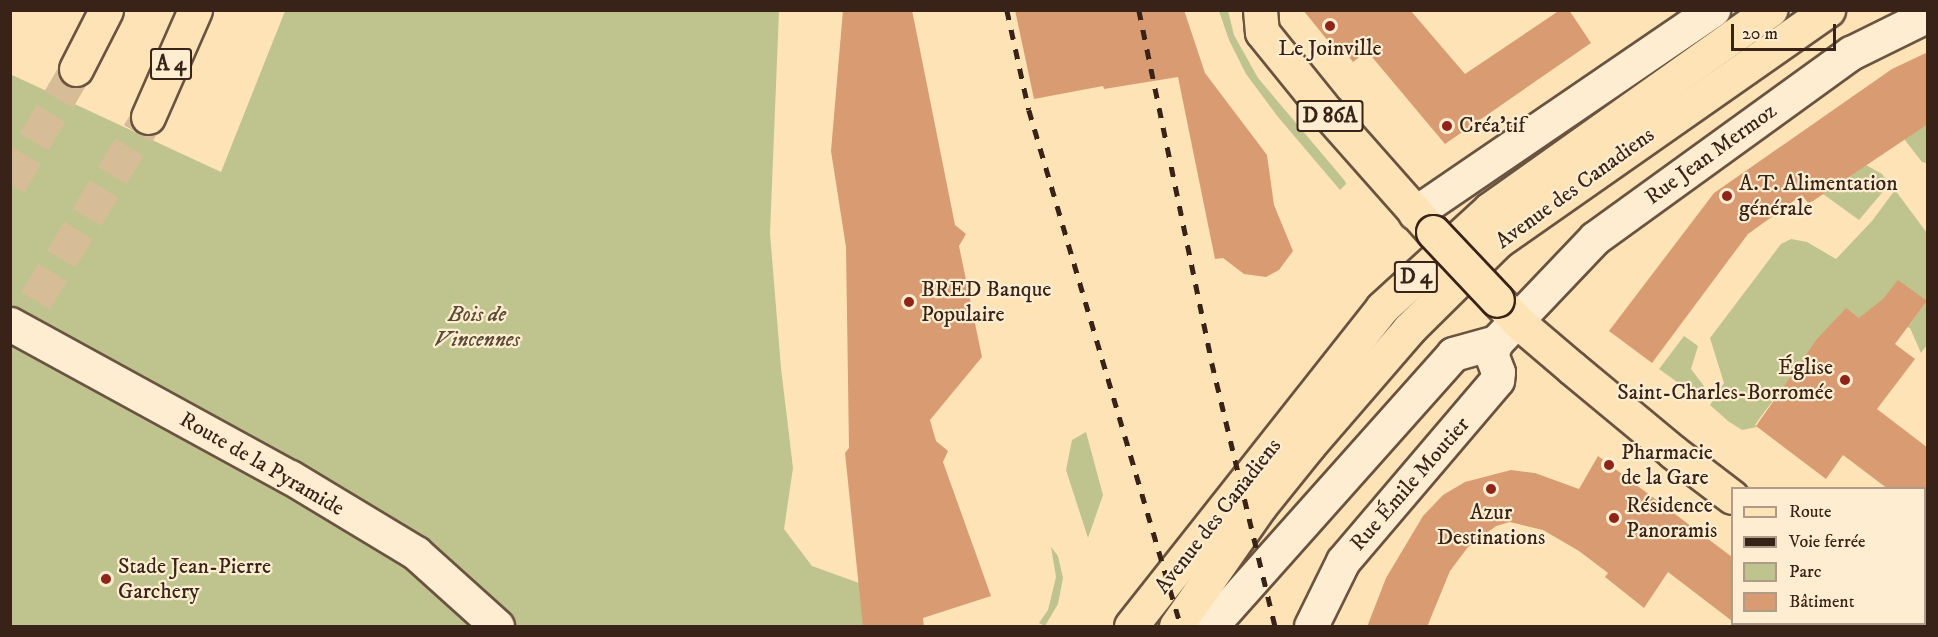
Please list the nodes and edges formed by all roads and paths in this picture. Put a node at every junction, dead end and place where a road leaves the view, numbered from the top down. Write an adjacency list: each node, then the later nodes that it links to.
1 (106, 10): 8 (main road)
2 (195, 10): 9 (main road, A 4)
3 (1260, 10): 10 (main road, D 86A)
4 (1713, 10): 10 (street)
5 (1770, 10): 15 (main road, Avenue des Canadiens / D 4)
6 (1828, 10): 16 (main road, Avenue des Canadiens / D 4)
7 (1928, 15): 11 (street, Rue Jean Mermoz)
8 (76, 69)
9 (148, 117)
10 (1424, 223): 11 (main road, D 86A, bridge)
11 (1504, 322): 13 (main road, D 86A); 17 (street); 18 (street, Rue Émile Moutier)
12 (10, 324): 14 (street, Route de la Pyramide)
13 (1731, 496)
14 (497, 627)
15 (1131, 627)
16 (1176, 627)
17 (1211, 627)
18 (1311, 627)

